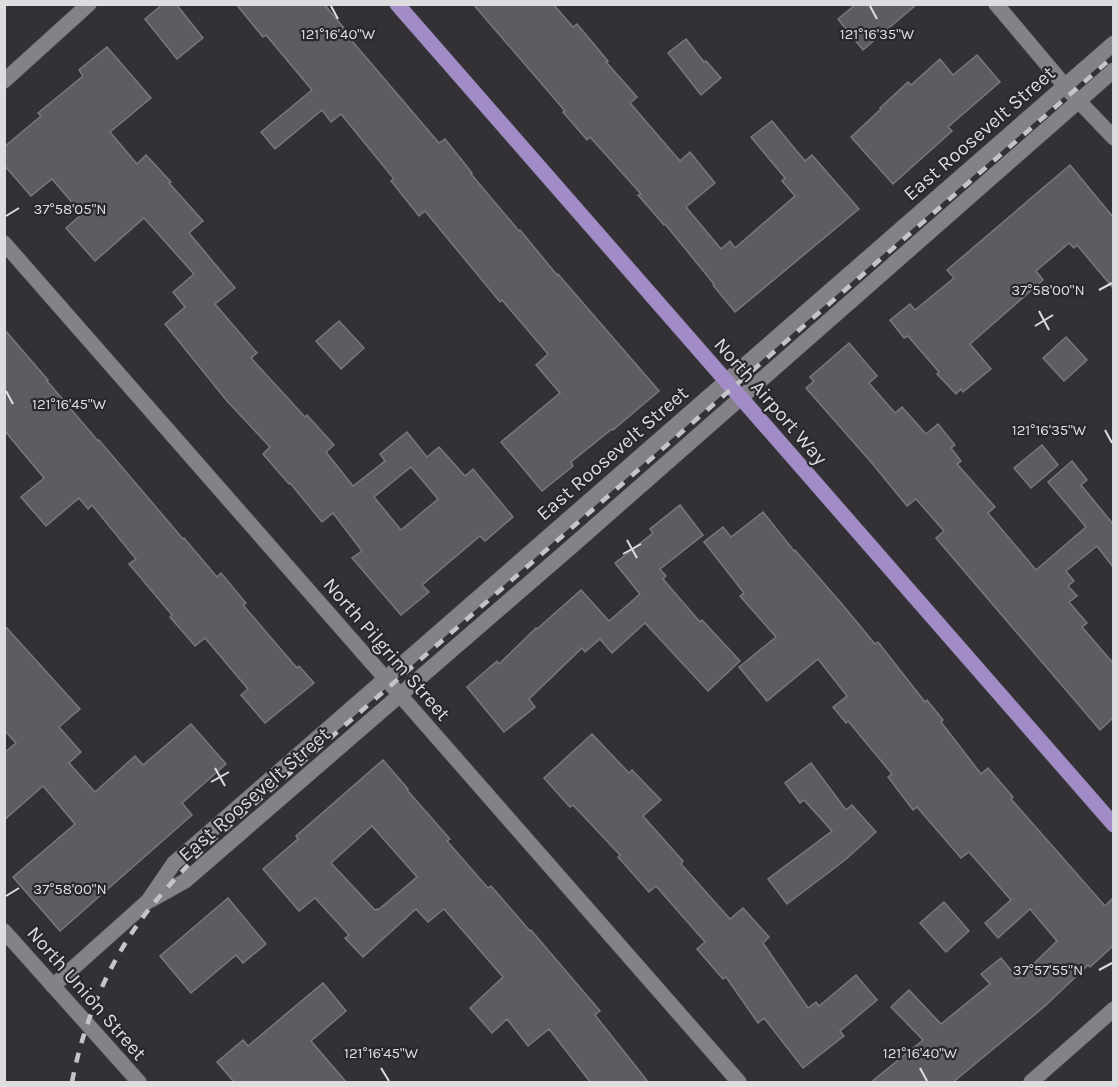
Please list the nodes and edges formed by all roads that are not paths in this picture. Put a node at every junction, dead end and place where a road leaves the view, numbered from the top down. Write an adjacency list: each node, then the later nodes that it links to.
1 (89, 4): 6 (street)
2 (397, 4): 11 (main road, North Airport Way)
3 (996, 4): 7 (street)
4 (1113, 43): 7 (street, East Roosevelt Street)
5 (1113, 70): 8 (street, East Roosevelt Street)
6 (4, 81)
7 (1065, 85): 8 (street); 11 (street, East Roosevelt Street)
8 (1079, 100): 9 (street); 12 (street, East Roosevelt Street)
9 (1113, 138)
10 (4, 243): 13 (street, North Pilgrim Street)
11 (726, 381): 12 (main road, North Airport Way); 13 (street, East Roosevelt Street)
12 (740, 398): 14 (street, East Roosevelt Street); 15 (main road, North Airport Way)
13 (385, 679): 14 (street, North Pilgrim Street); 16 (street, East Roosevelt Street)
14 (400, 695): 16 (street, East Roosevelt Street); 21 (street, North Pilgrim Street)
15 (1113, 825)
16 (148, 901): 18 (street, East Roosevelt Street)
17 (4, 931): 18 (street, North Union Street)
18 (53, 986): 20 (street, North Union Street)
19 (1113, 1009): 22 (street)
20 (138, 1083)
21 (739, 1083)
22 (1031, 1083)

